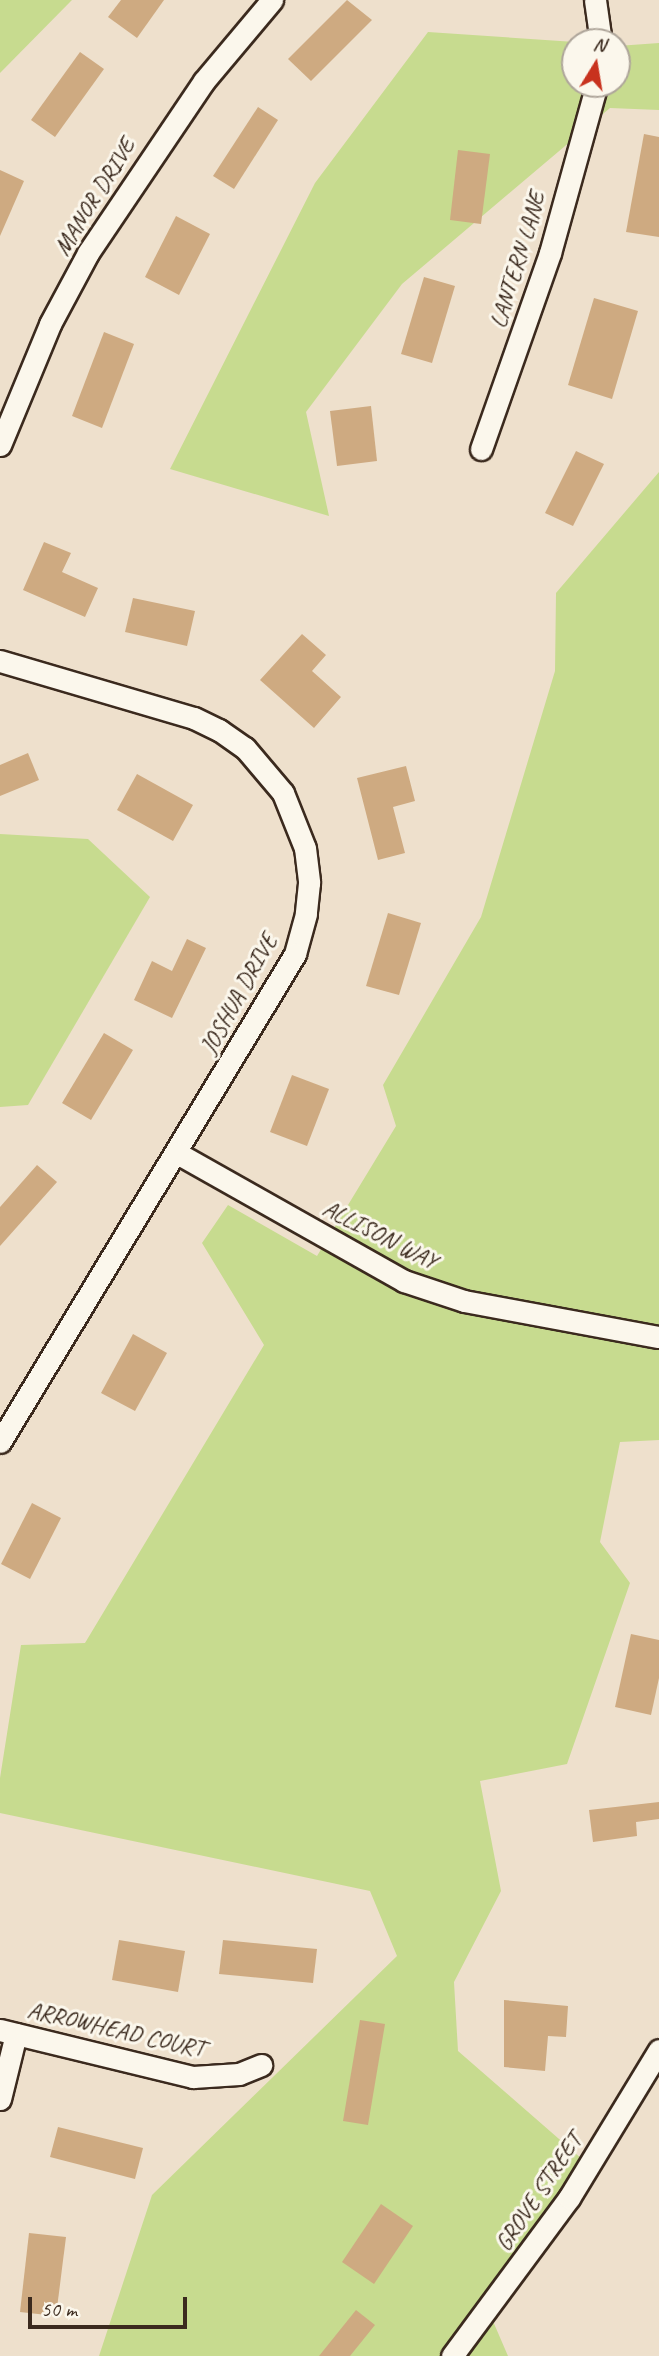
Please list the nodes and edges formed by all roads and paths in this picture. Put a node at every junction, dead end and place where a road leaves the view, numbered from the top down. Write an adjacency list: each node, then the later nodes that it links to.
1 (272, 0): 5 (street, MANOR DRIVE)
2 (596, 0): 3 (street)
3 (599, 28)
4 (593, 98): 6 (street, LANTERN LANE)
5 (0, 445)
6 (481, 449)
7 (0, 661): 8 (street, JOSHUA DRIVE)
8 (177, 1153): 9 (street, ALLISON WAY); 10 (street, JOSHUA DRIVE)
9 (659, 1337)
10 (0, 1442)
11 (8, 2032): 13 (street, ARROWHEAD COURT); 14 (street)
12 (659, 2050): 15 (street, GROVE STREET)
13 (261, 2065)
14 (0, 2099)
15 (452, 2356)

